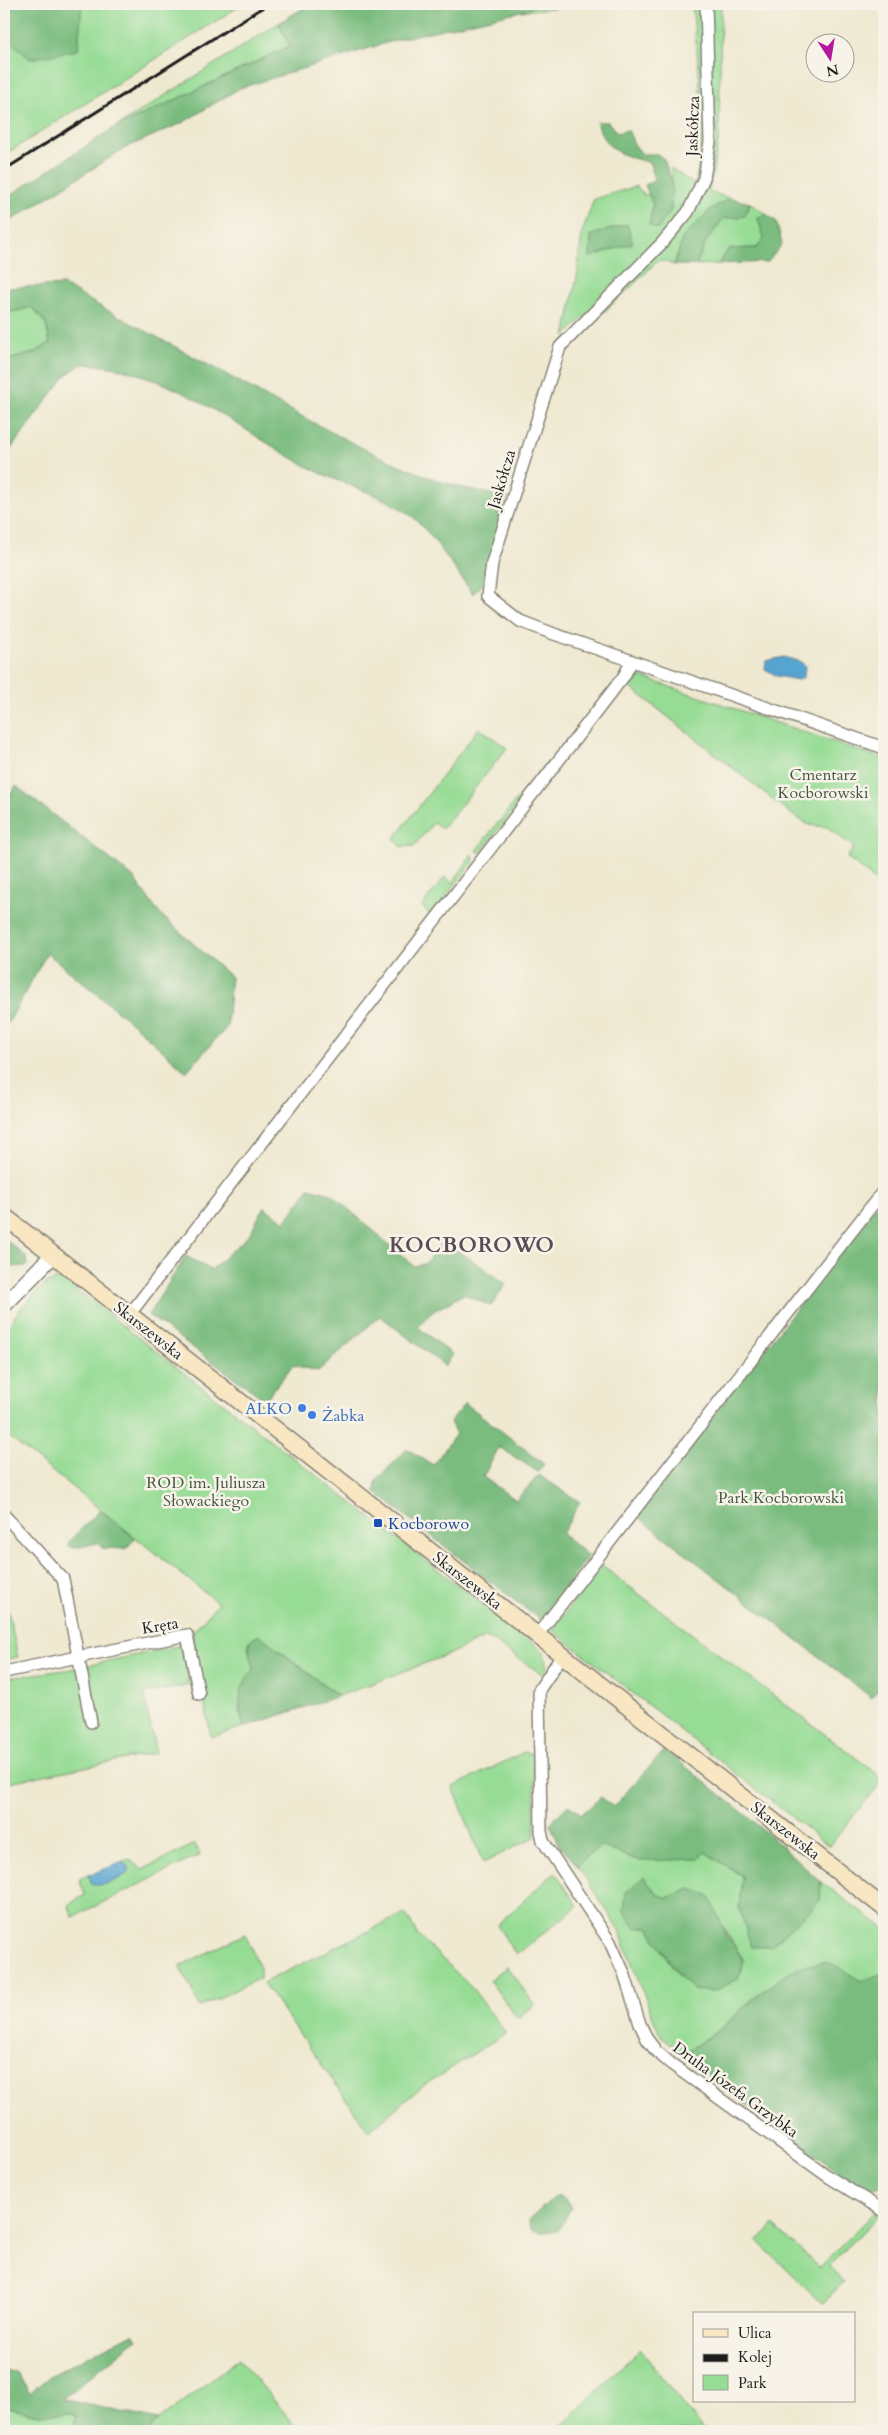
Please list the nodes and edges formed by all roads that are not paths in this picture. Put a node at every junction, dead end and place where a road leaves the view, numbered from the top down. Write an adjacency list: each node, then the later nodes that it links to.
1 (706, 4): 2 (street, Jaskółcza)
2 (631, 662): 3 (street, Jaskółcza); 8 (street)
3 (884, 748)
4 (884, 1190): 10 (street)
5 (4, 1216): 6 (main road, Skarszewska)
6 (53, 1255): 7 (street); 8 (main road, Skarszewska)
7 (4, 1305)
8 (129, 1314): 10 (main road, Skarszewska)
9 (6, 1522): 12 (street)
10 (538, 1634): 11 (main road, Skarszewska)
11 (563, 1654): 16 (main road, Skarszewska); 17 (street, Druha Józefa Grzybka)
12 (80, 1656): 13 (street, Kręta); 14 (street, Kręta); 15 (street)
13 (4, 1672)
14 (199, 1694)
15 (91, 1722)
16 (884, 1908)
17 (884, 2211)

